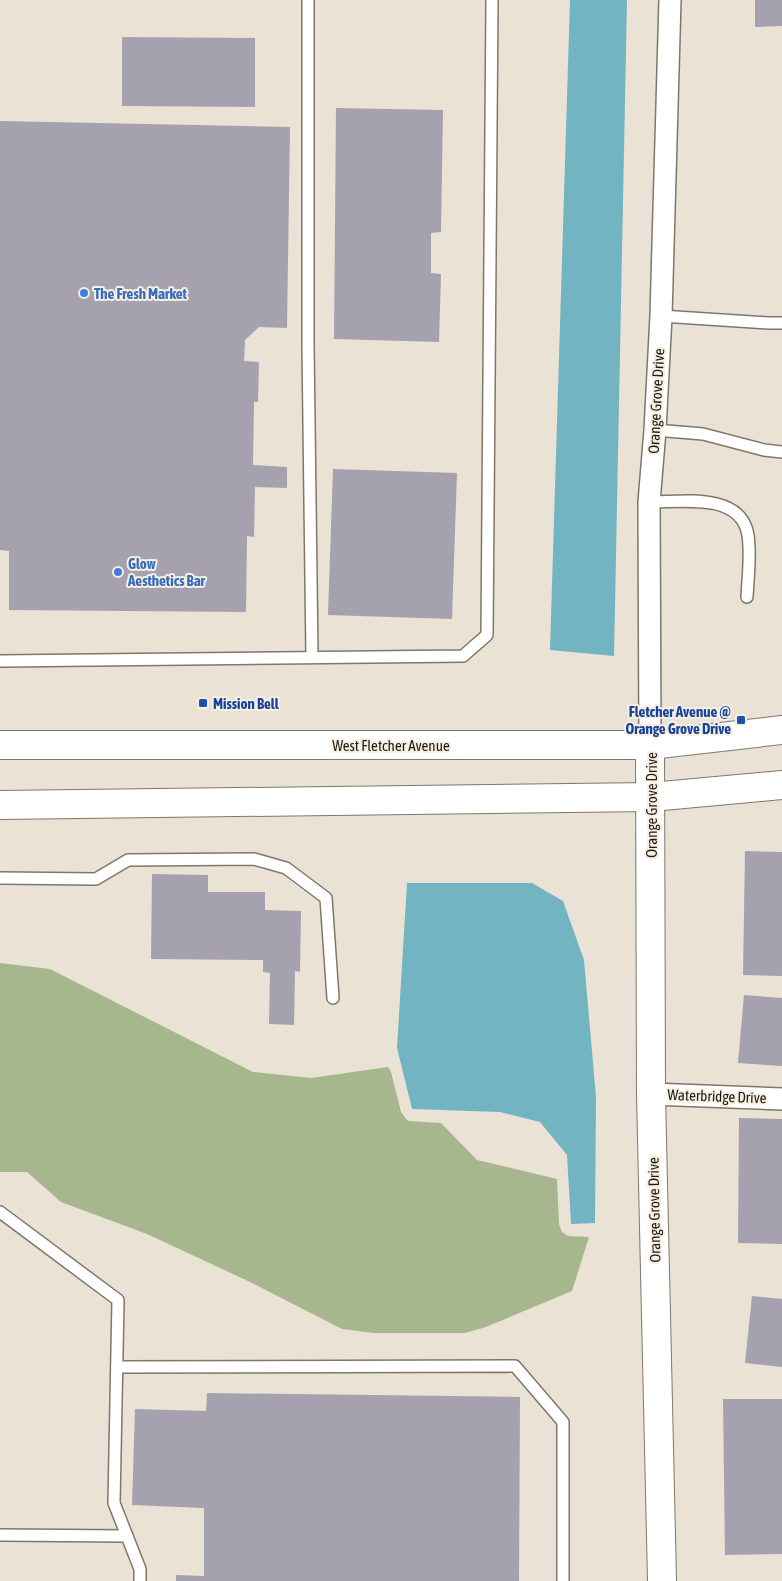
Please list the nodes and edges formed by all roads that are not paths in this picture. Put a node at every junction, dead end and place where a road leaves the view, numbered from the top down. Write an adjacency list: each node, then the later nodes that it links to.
1 (308, 0): 10 (lane)
2 (492, 0): 10 (lane)
3 (670, 0): 4 (street, Orange Grove Drive)
4 (661, 316): 5 (lane); 6 (street, Orange Grove Drive)
5 (782, 323)
6 (655, 430): 7 (lane); 8 (street, Orange Grove Drive)
7 (782, 452)
8 (650, 502): 9 (lane); 14 (street, Orange Grove Drive)
9 (747, 597)
10 (312, 657): 11 (lane)
11 (0, 661)
12 (782, 730): 14 (main road, West Fletcher Avenue)
13 (0, 745): 14 (main road, West Fletcher Avenue)
14 (650, 745): 16 (main road, Orange Grove Drive)
15 (782, 785): 16 (main road)
16 (651, 798): 17 (main road); 20 (main road, Orange Grove Drive)
17 (0, 805)
18 (0, 878): 19 (lane)
19 (332, 998)
20 (651, 1094): 21 (street, Waterbridge Drive); 28 (main road, Orange Grove Drive)
21 (782, 1099)
22 (0, 1212): 23 (lane)
23 (117, 1367): 25 (lane); 27 (lane)
24 (0, 1535): 25 (lane)
25 (127, 1536): 26 (lane)
26 (140, 1581)
27 (564, 1581)
28 (662, 1581)

